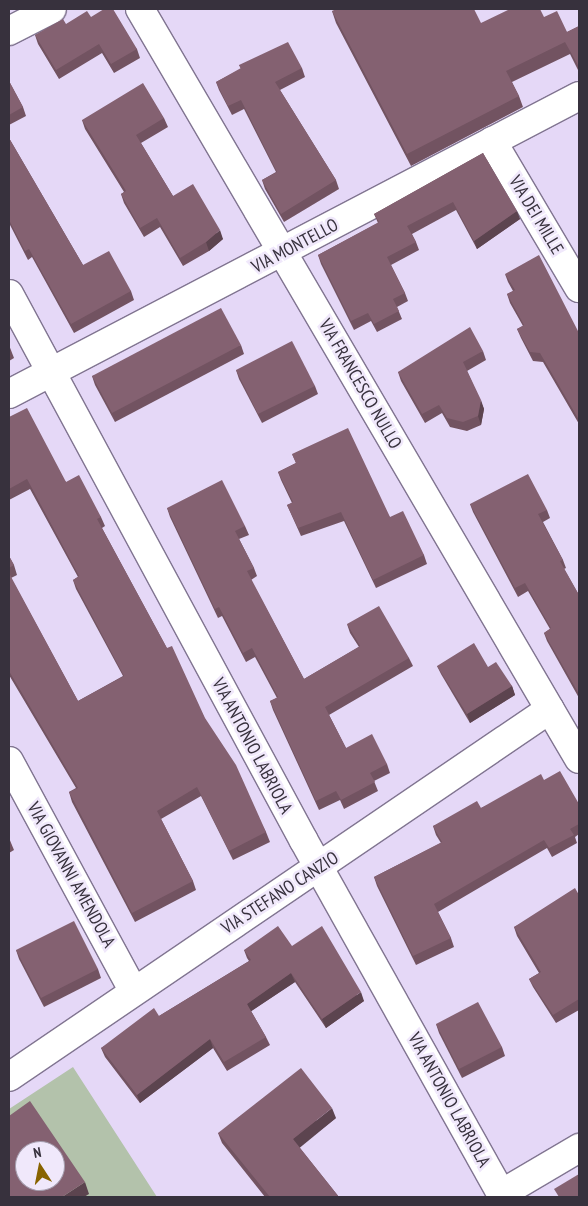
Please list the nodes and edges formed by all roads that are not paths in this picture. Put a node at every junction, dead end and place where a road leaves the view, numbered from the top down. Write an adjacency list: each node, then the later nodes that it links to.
1 (52, 9): 3 (street)
2 (140, 9): 6 (street, VIA FRANCESCO NULLO)
3 (9, 31)
4 (579, 96): 5 (street, VIA MONTELLO)
5 (492, 141): 6 (street, VIA MONTELLO); 7 (street, VIA DEI MILLE)
6 (283, 252): 9 (street, VIA MONTELLO); 11 (street, VIA FRANCESCO NULLO)
7 (579, 288)
8 (9, 294): 9 (street, VIA ANTONIO LABRIOLA)
9 (49, 372): 10 (street, VIA MONTELLO); 14 (street, VIA ANTONIO LABRIOLA)
10 (9, 394)
11 (550, 709): 12 (street, VIA FRANCESCO NULLO); 14 (street, VIA STEFANO CANZIO)
12 (579, 759)
13 (9, 762): 15 (street, VIA GIOVANNI AMENDOLA)
14 (319, 869): 15 (street, VIA STEFANO CANZIO); 17 (street, VIA ANTONIO LABRIOLA)
15 (133, 990): 16 (street, VIA STEFANO CANZIO)
16 (9, 1076)
17 (579, 1148)

